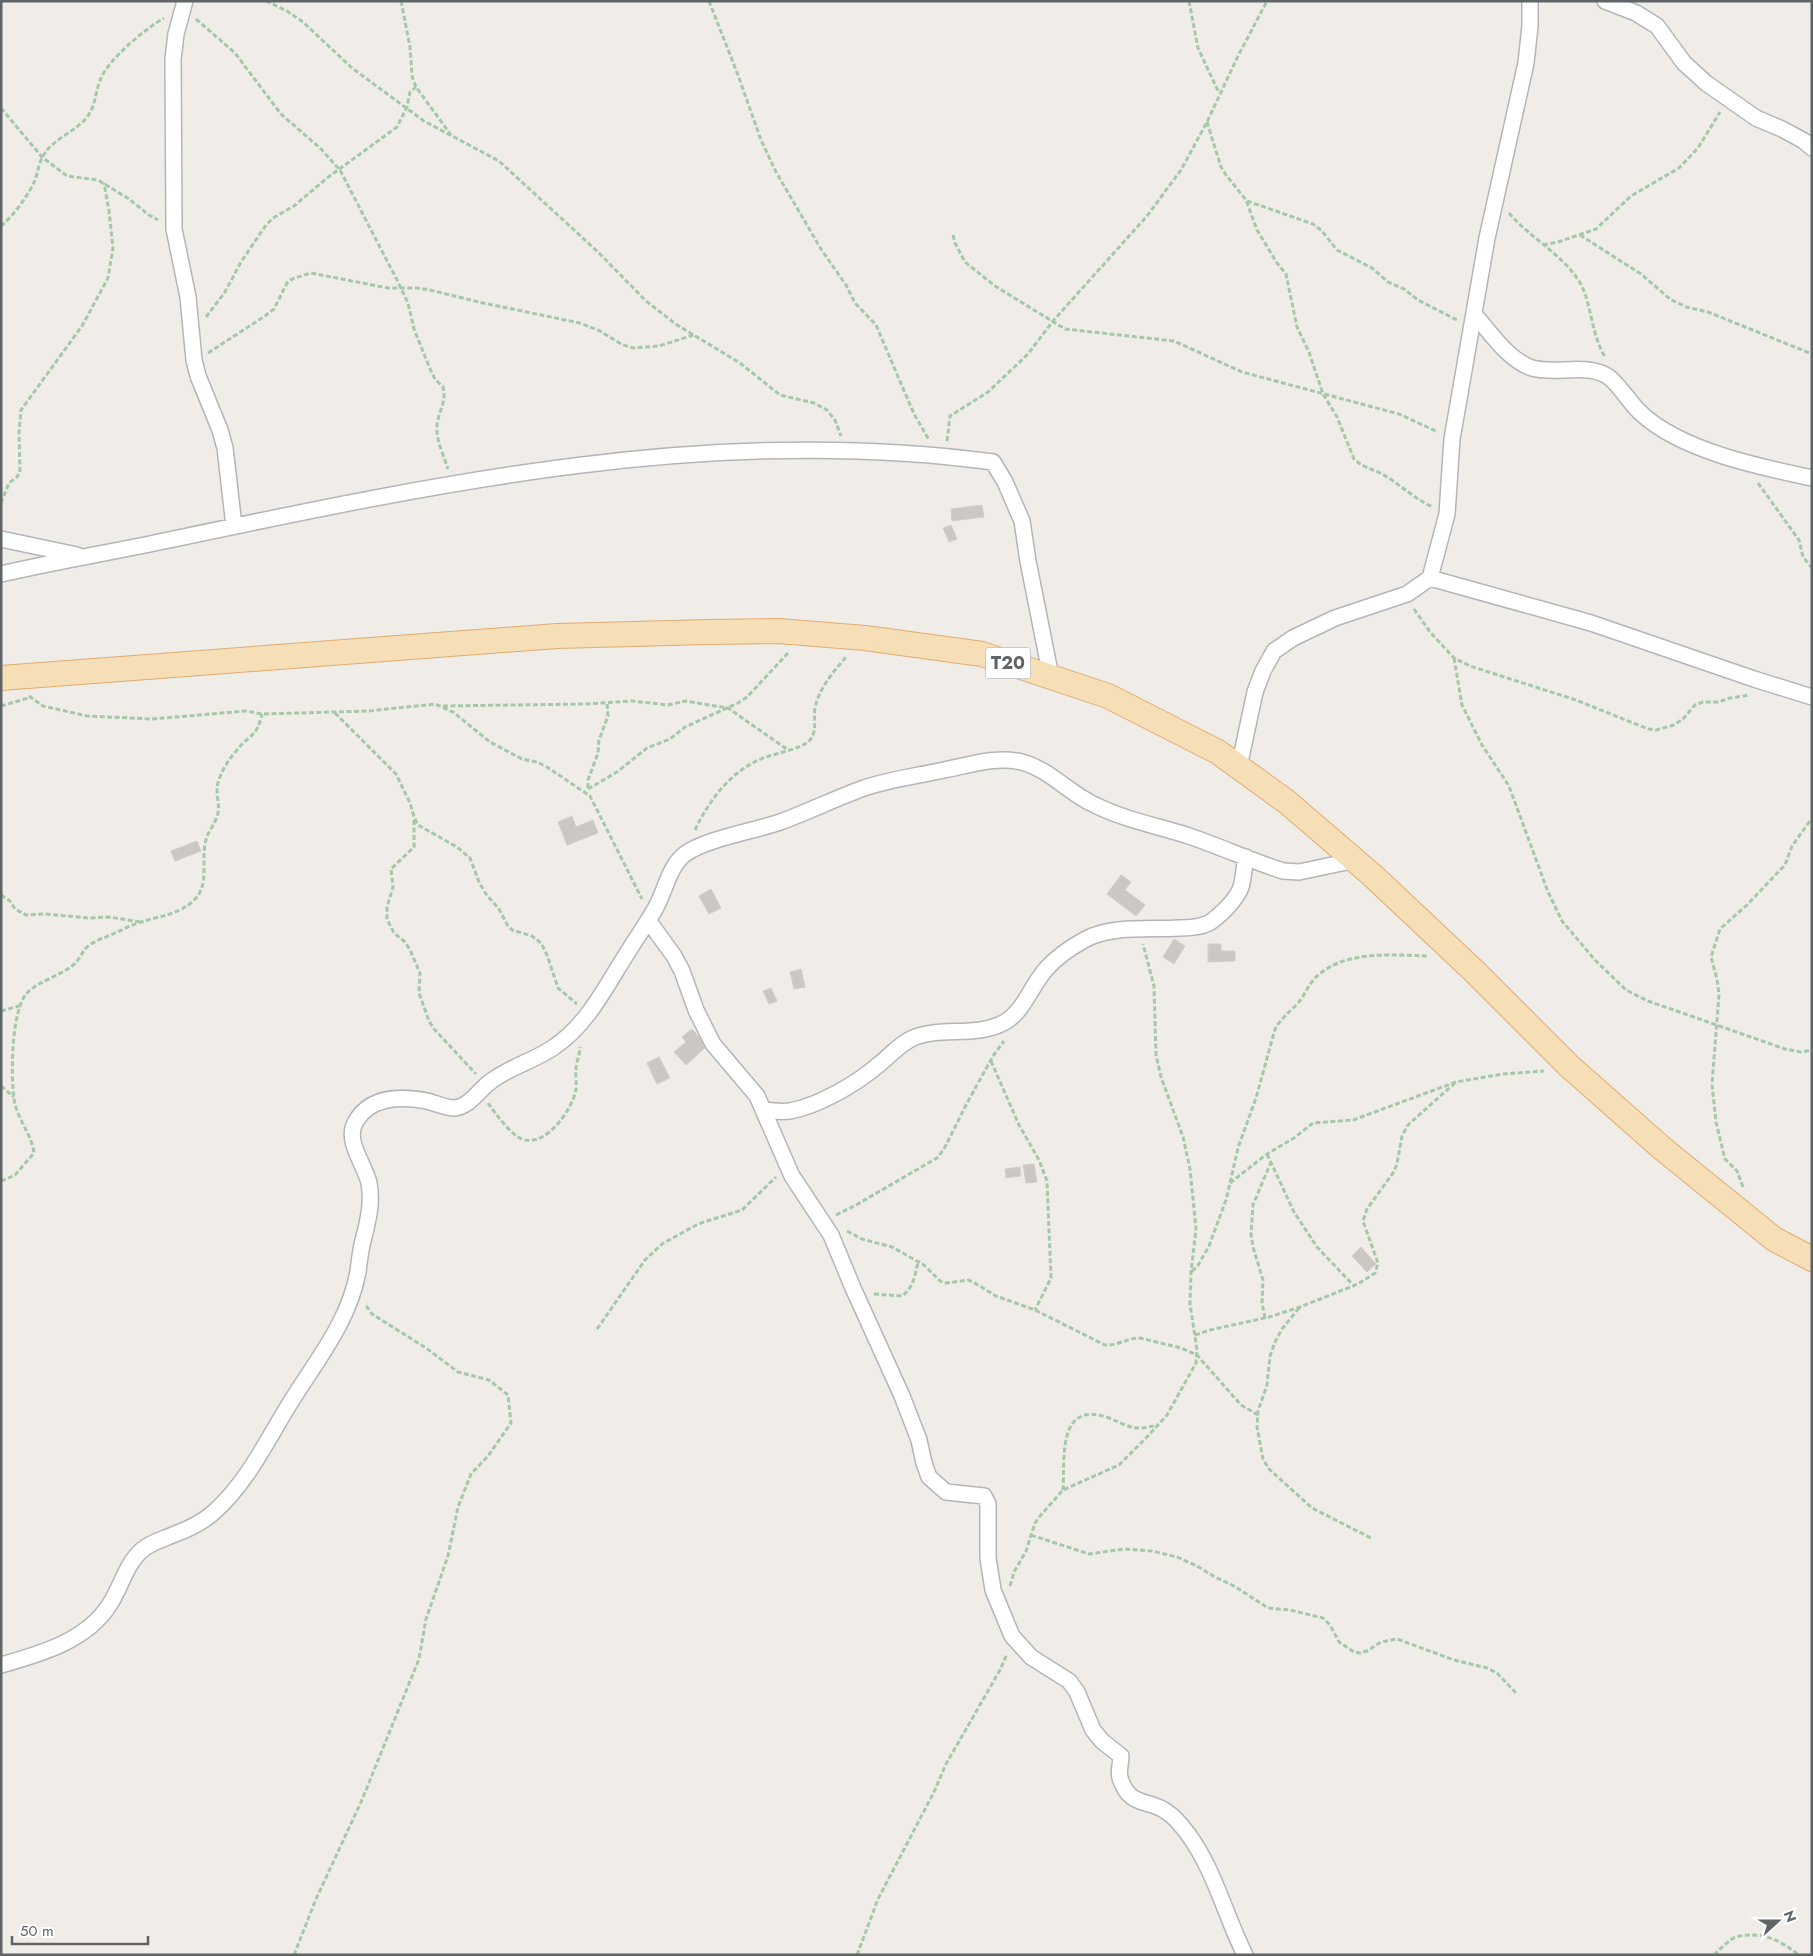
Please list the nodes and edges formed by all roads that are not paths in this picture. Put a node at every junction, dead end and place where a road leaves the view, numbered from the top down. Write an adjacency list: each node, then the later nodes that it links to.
1 (1530, 1): 5 (street)
2 (1605, 1): 4 (street)
3 (184, 4): 7 (street)
4 (1809, 143)
5 (1474, 319): 6 (street); 11 (street)
6 (1812, 478)
7 (234, 526): 9 (street); 12 (street)
8 (1, 539): 9 (street)
9 (86, 556): 10 (street)
10 (1, 574)
11 (1430, 578): 14 (street); 15 (street)
12 (1051, 677): 13 (main road, T20); 15 (main road, T20)
13 (2, 678)
14 (1812, 697)
15 (1240, 767): 17 (main road, T20)
16 (1246, 857): 17 (street); 18 (street); 19 (street)
17 (1356, 860): 20 (main road, T20)
18 (649, 918): 19 (street); 21 (street)
19 (764, 1110): 22 (street)
20 (1812, 1259)
21 (1, 1665)
22 (1245, 1955)

